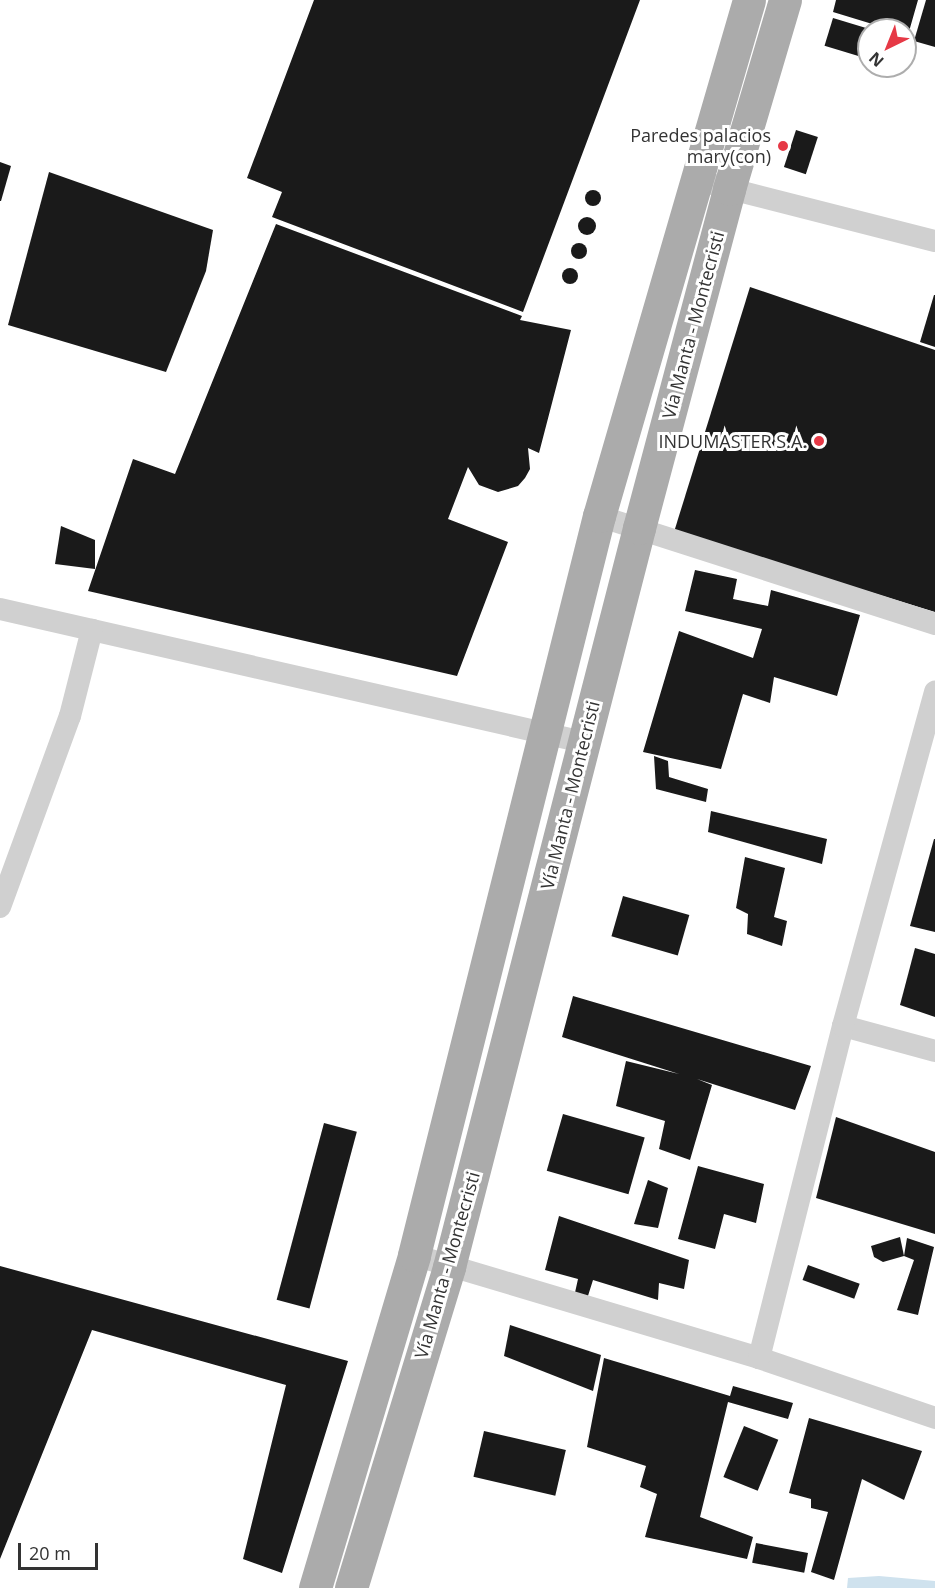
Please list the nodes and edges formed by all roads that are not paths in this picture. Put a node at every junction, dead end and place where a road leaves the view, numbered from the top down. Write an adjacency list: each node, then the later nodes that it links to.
1 (749, 0): 3 (main road, Vía Manta - Montecristi)
2 (785, 0): 4 (main road, Vía Manta - Montecristi)
3 (696, 179): 4 (street); 6 (main road, Vía Manta - Montecristi)
4 (729, 189): 5 (street); 7 (main road, Vía Manta - Montecristi)
5 (935, 241)
6 (599, 516): 7 (street); 12 (main road, Vía Manta - Montecristi)
7 (639, 528): 9 (street); 13 (main road, Vía Manta - Montecristi)
8 (0, 609): 10 (street)
9 (935, 624)
10 (92, 630): 12 (street); 14 (street)
11 (935, 691): 15 (street)
12 (544, 733): 13 (street); 17 (main road, Vía Manta - Montecristi)
13 (583, 742): 18 (main road, Vía Manta - Montecristi)
14 (0, 907)
15 (843, 1026): 16 (street); 19 (street)
16 (935, 1051)
17 (414, 1255): 18 (street); 21 (main road, Vía Manta - Montecristi)
18 (449, 1267): 19 (street); 22 (main road, Vía Manta - Montecristi)
19 (759, 1358): 20 (street)
20 (935, 1418)
21 (315, 1588)
22 (351, 1588)

